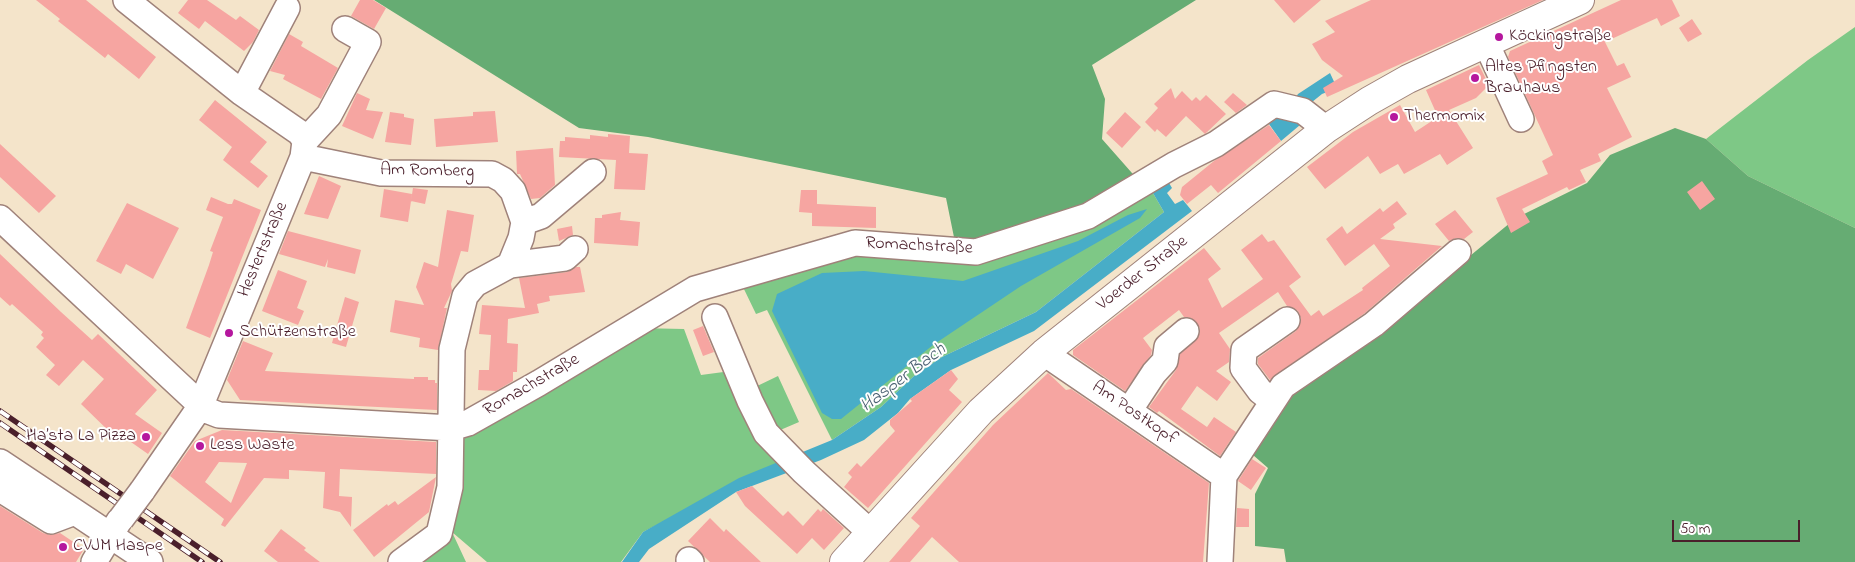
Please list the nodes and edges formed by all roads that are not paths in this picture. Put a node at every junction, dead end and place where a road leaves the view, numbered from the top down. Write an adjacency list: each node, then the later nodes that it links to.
1 (126, 0): 6 (street)
2 (1566, 3): 5 (main road, Voerder Straße)
3 (287, 7): 6 (street)
4 (345, 29): 9 (street, Hestertstraße)
5 (1486, 43): 7 (street); 8 (main road, Voerder Straße)
6 (242, 93): 9 (street)
7 (1521, 119)
8 (1326, 130): 19 (main road, Voerder Straße); 23 (street, Romachstraße)
9 (304, 149): 12 (street, Am Romberg); 21 (street, Hestertstraße)
10 (593, 172): 12 (street)
11 (0, 218): 21 (street)
12 (524, 222): 15 (street)
13 (575, 248): 15 (street)
14 (1458, 252): 20 (street)
15 (510, 265): 23 (street)
16 (715, 318): 29 (street)
17 (1287, 320): 20 (street)
18 (1186, 331): 22 (street)
19 (1044, 353): 22 (street, Am Postkopf); 29 (main road, Voerder Straße)
20 (1273, 401): 25 (street)
21 (200, 406): 23 (street, Romachstraße); 28 (street, Hestertstraße, bridge)
22 (1129, 411): 25 (street, Am Postkopf)
23 (451, 428): 32 (street)
24 (0, 462): 27 (street)
25 (1224, 476): 34 (street)
26 (0, 489): 27 (street)
27 (75, 512): 28 (street)
28 (115, 527): 30 (street, Hestertstraße); 31 (street)
29 (870, 532): 33 (main road, Voerder Straße)
30 (94, 562)
31 (150, 562)
32 (401, 562)
33 (844, 562)
34 (1220, 562)

